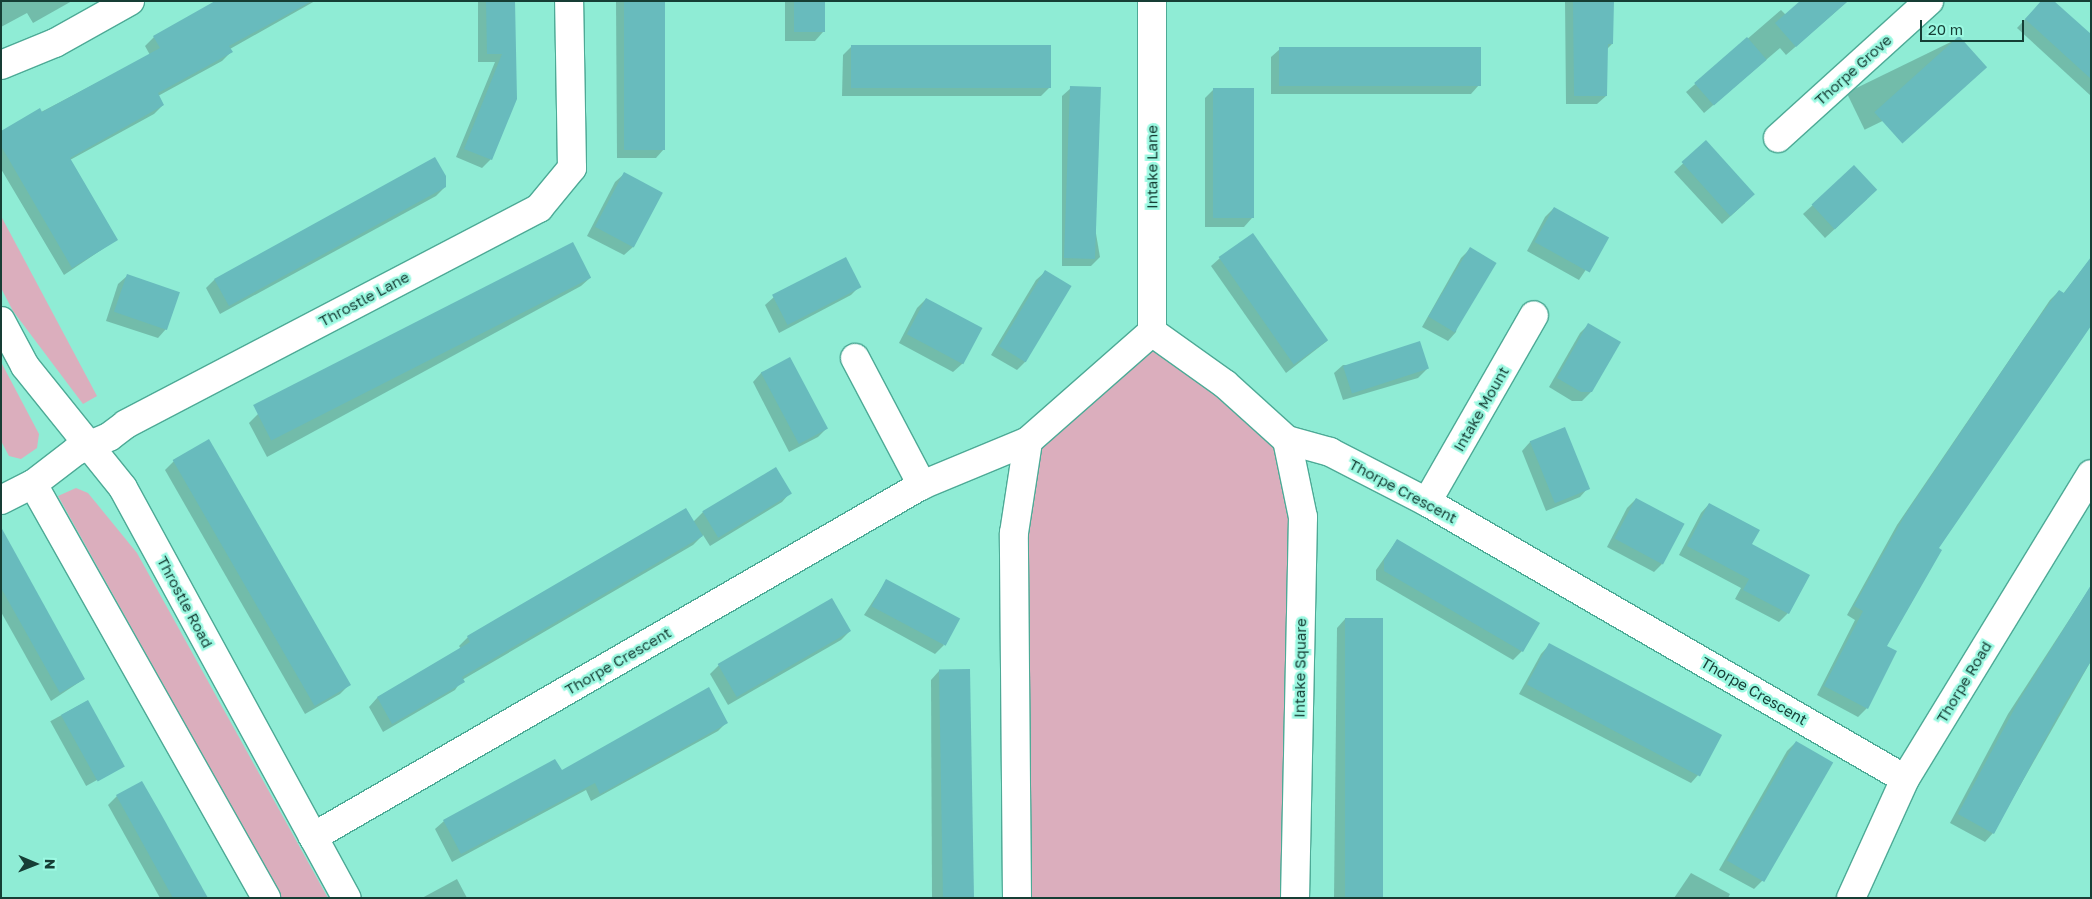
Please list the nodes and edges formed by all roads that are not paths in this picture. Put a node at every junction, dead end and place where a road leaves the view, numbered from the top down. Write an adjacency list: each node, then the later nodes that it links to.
1 (130, 1): 5 (street)
2 (570, 1): 13 (street, Throstle Lane)
3 (1152, 1): 9 (street, Intake Lane)
4 (1929, 1): 6 (street, Thorpe Grove)
5 (1, 65)
6 (1778, 138)
7 (1534, 315): 18 (street, Intake Mount)
8 (1, 321): 13 (street, Throstle Road)
9 (1152, 332): 11 (street, Thorpe Crescent); 12 (street, Thorpe Crescent)
10 (855, 358): 16 (street)
11 (1286, 440): 18 (street, Thorpe Crescent); 24 (street, Intake Square)
12 (1028, 441): 16 (street, Thorpe Crescent); 23 (street)
13 (91, 445): 15 (street, Throstle Lane); 20 (street, Throstle Road)
14 (2091, 474): 19 (street, Thorpe Road)
15 (32, 484): 17 (street, Throstle Lane); 21 (street)
16 (922, 485): 20 (street, Thorpe Crescent)
17 (1, 500)
18 (1427, 502): 19 (street, Thorpe Crescent)
19 (1905, 779): 25 (street, Thorpe Road)
20 (313, 837): 22 (street, Throstle Road)
21 (266, 898)
22 (347, 898)
23 (1017, 898)
24 (1295, 898)
25 (1851, 898)

